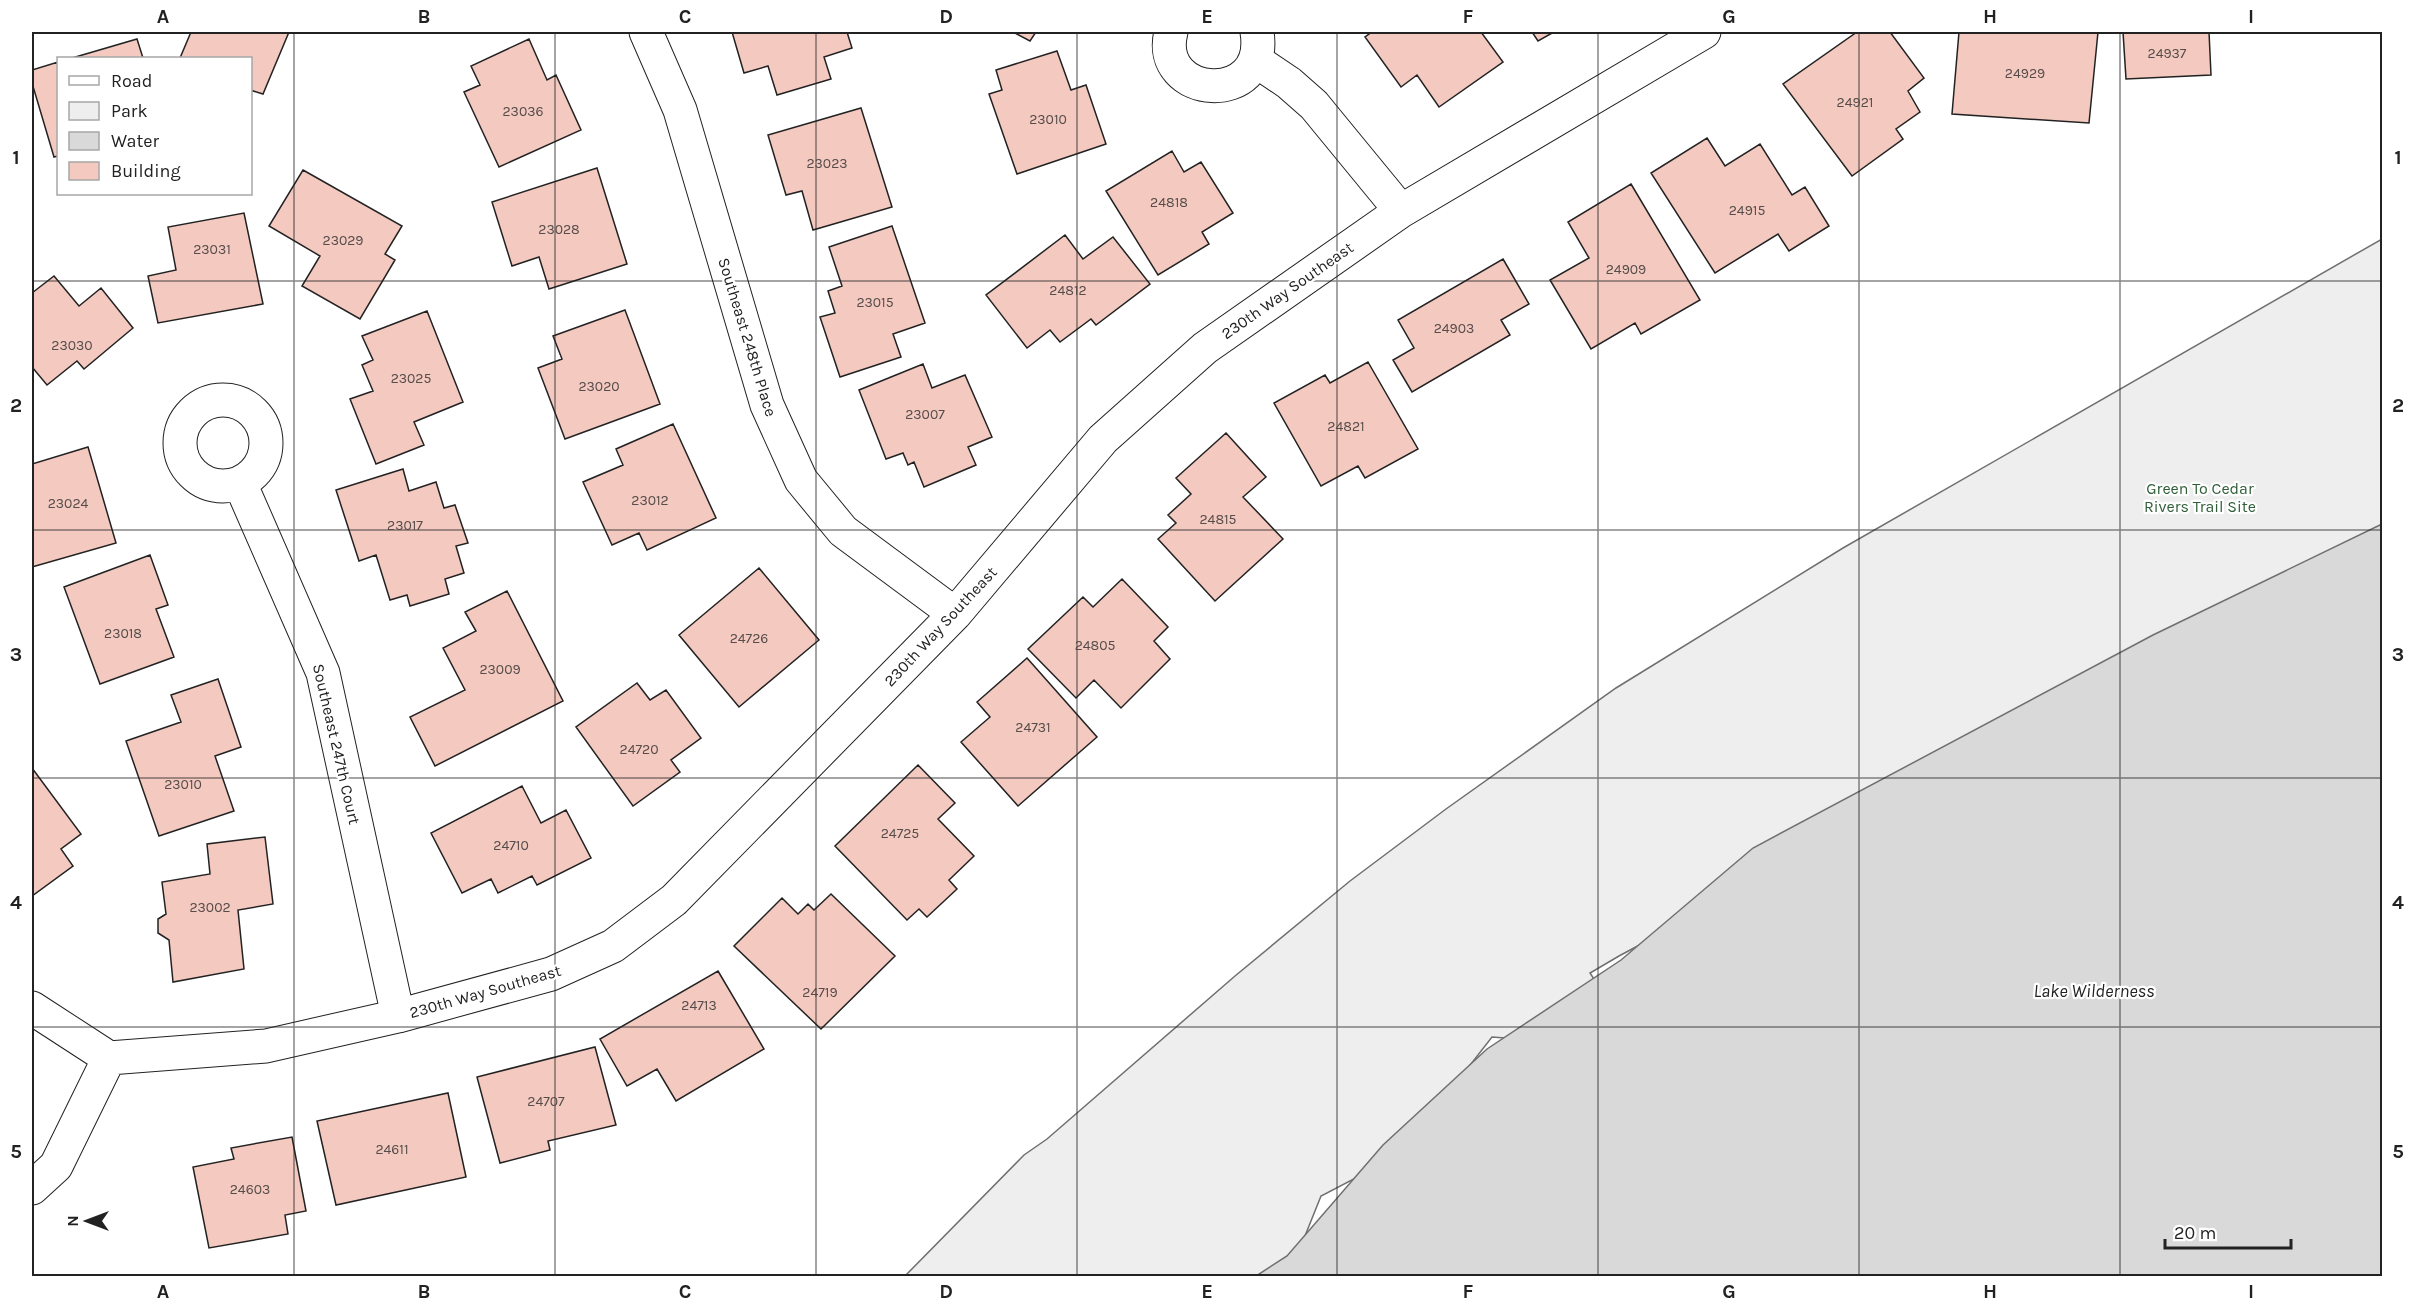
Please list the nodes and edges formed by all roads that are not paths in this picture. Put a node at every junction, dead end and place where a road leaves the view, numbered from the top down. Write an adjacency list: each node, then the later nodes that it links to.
1 (646, 32): 7 (street, Southeast 248th Place)
2 (1171, 32): 4 (street)
3 (1704, 32): 5 (street, 230th Way Southeast)
4 (1256, 46): 5 (street)
5 (1401, 211): 7 (street, 230th Way Southeast)
6 (240, 483): 9 (street, Southeast 247th Court)
7 (955, 614): 9 (street, 230th Way Southeast)
8 (32, 1008): 10 (street)
9 (398, 1016): 10 (street, 230th Way Southeast)
10 (110, 1058): 11 (street)
11 (32, 1188)

